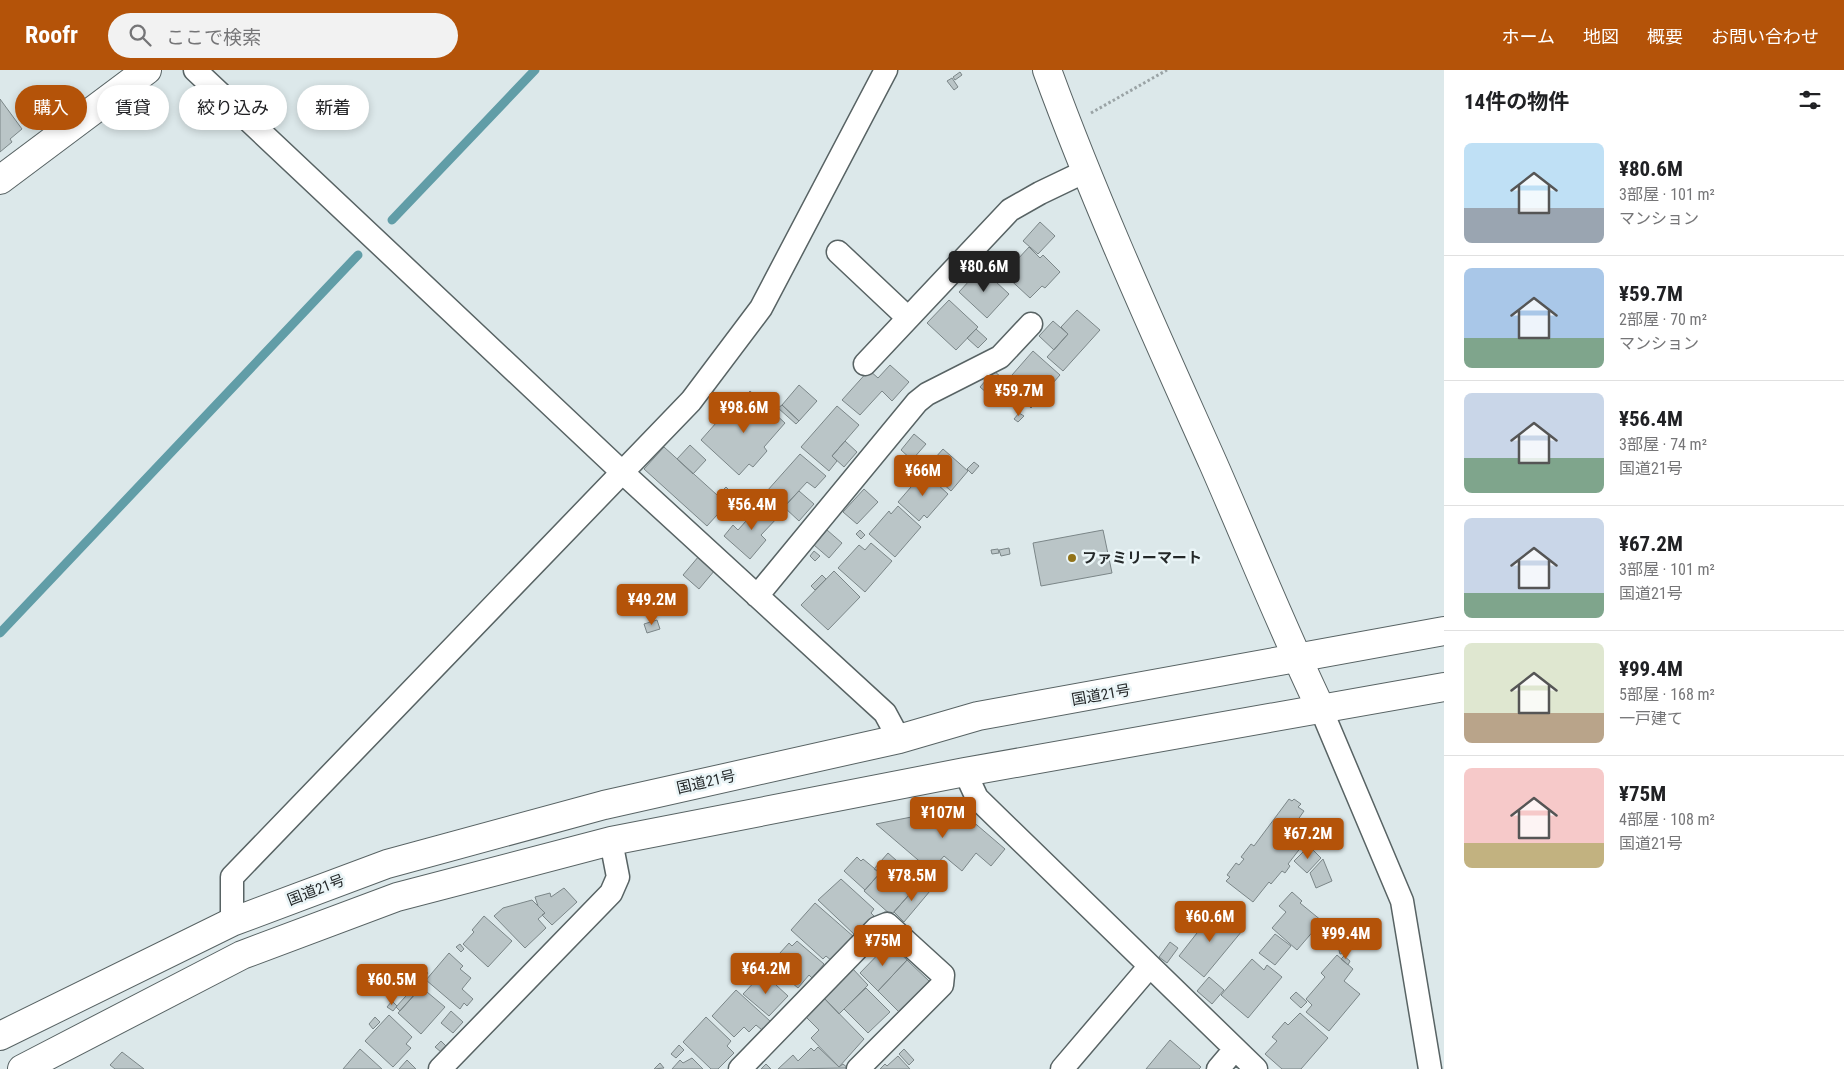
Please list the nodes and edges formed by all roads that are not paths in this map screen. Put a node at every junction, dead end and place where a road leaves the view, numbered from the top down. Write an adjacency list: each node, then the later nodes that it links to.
1 (146, 70): 6 (main road)
2 (195, 70): 11 (street)
3 (886, 70): 11 (street)
4 (1047, 70): 5 (main road)
5 (1086, 171): 8 (street); 14 (main road)
6 (0, 180)
7 (838, 252): 8 (street)
8 (908, 318): 10 (street)
9 (1030, 324): 12 (street)
10 (865, 364)
11 (622, 472): 12 (street); 20 (street)
12 (757, 596): 17 (street)
13 (1444, 631): 14 (main road, 国道21号)
14 (1297, 660): 16 (main road); 17 (main road, 国道21号)
15 (1444, 687): 16 (main road)
16 (1321, 709): 18 (main road); 31 (street)
17 (899, 739): 20 (main road, 国道21号)
18 (965, 772): 19 (main road); 21 (street)
19 (611, 841): 24 (main road); 25 (street)
20 (232, 922): 22 (main road, 国道21号)
21 (1149, 967): 23 (street); 28 (street)
22 (0, 1036)
23 (1235, 1048): 29 (street); 30 (street)
24 (22, 1069)
25 (440, 1069)
26 (740, 1069): 27 (street)
27 (858, 1069)
28 (1062, 1069)
29 (1218, 1069)
30 (1256, 1069)
31 (1430, 1069)

